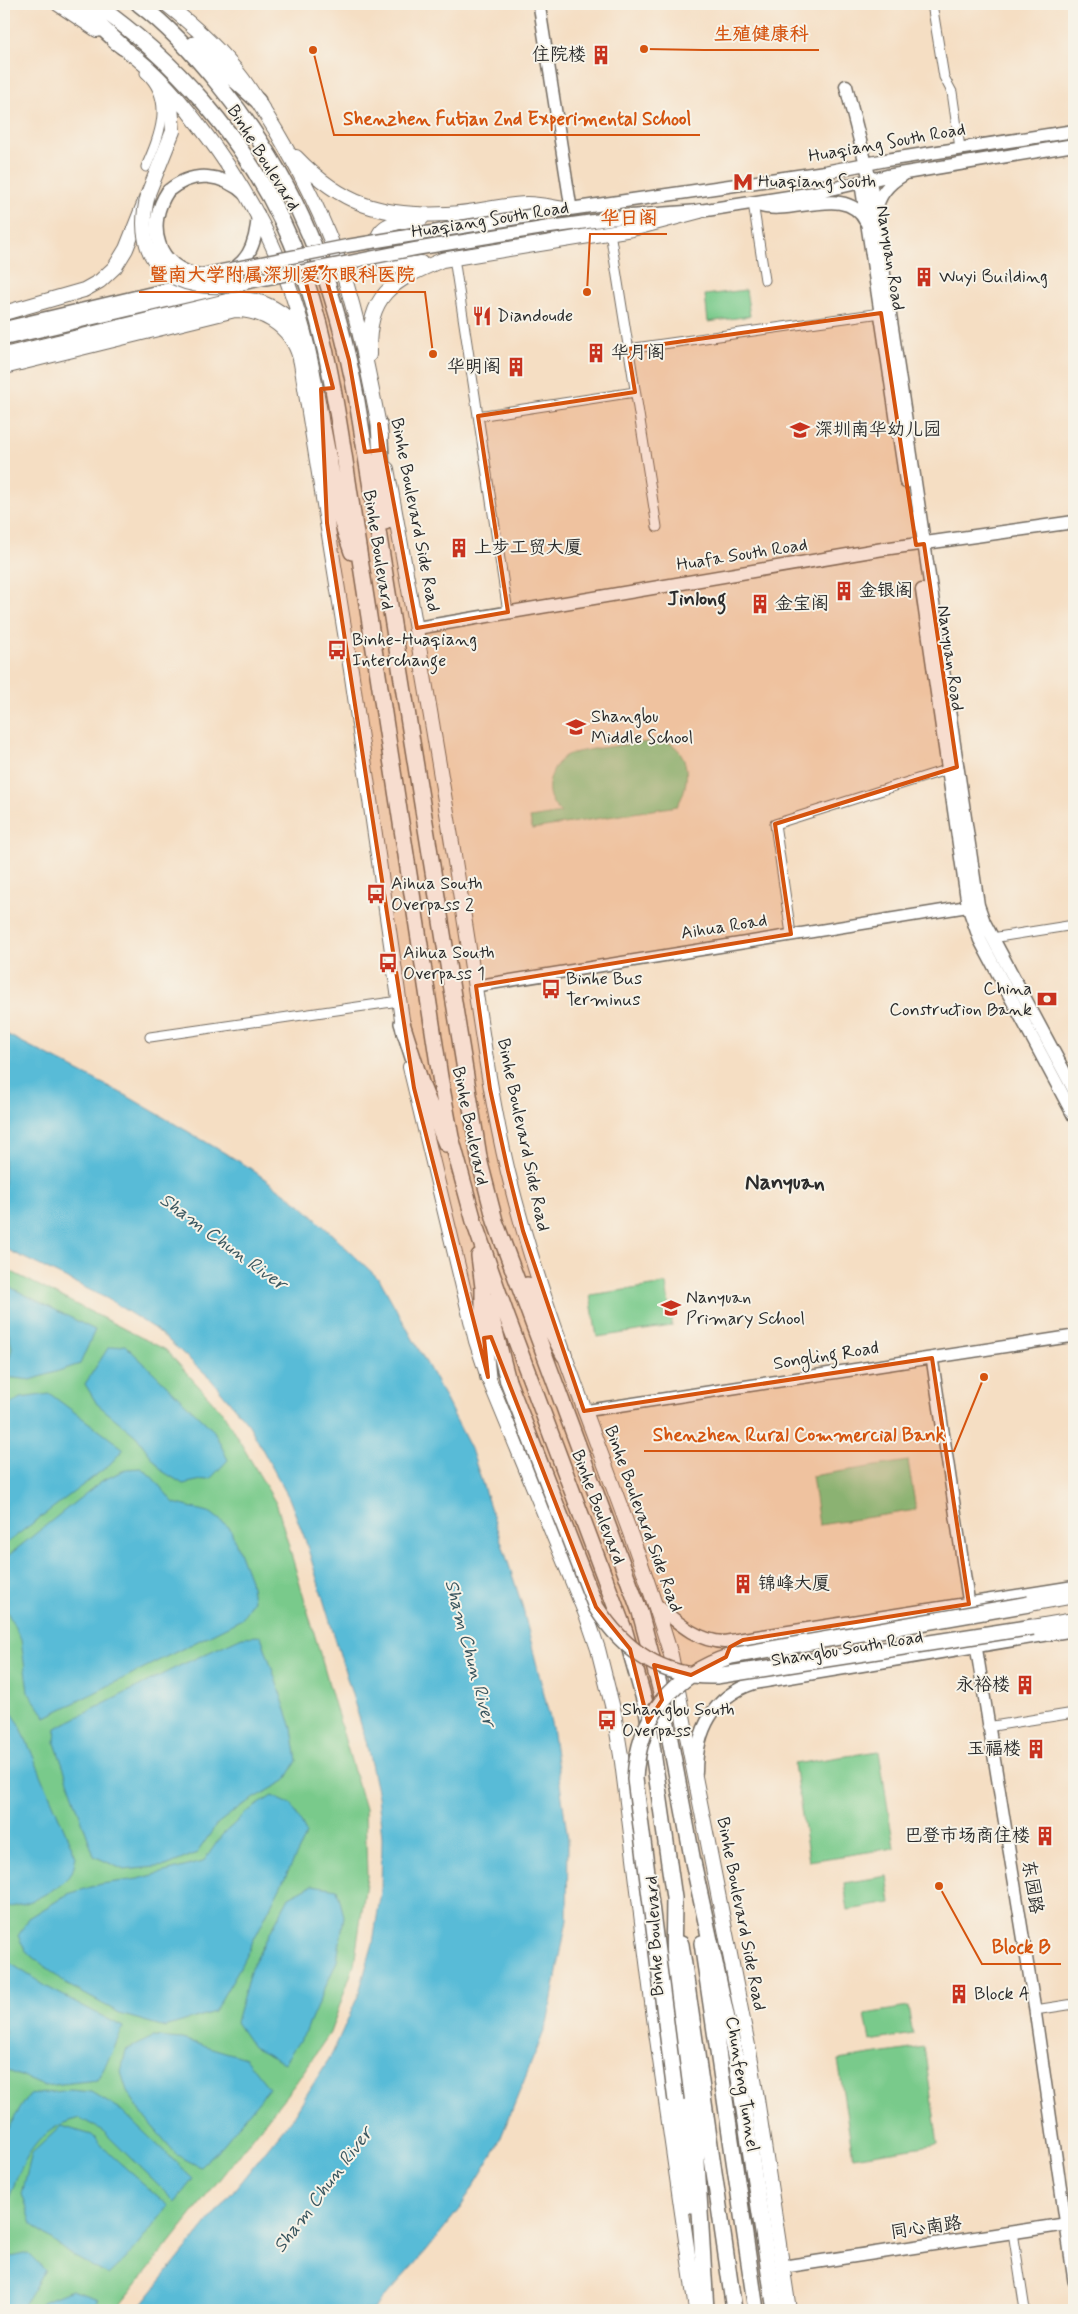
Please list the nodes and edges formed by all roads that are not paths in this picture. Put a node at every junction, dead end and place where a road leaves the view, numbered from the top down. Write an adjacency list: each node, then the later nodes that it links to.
1 (58, 4): 9 (main road)
2 (76, 4): 10 (highway)
3 (95, 4): 54 (highway, Binhe Boulevard)
4 (138, 4): 8 (highway, Binhe Boulevard)
5 (166, 4): 13 (main road, Binhe Boulevard Side Road)
6 (539, 4): 27 (street)
7 (932, 4): 17 (street)
8 (151, 13): 13 (highway); 53 (highway, Binhe Boulevard)
9 (105, 35): 10 (main road); 19 (street)
10 (123, 47): 11 (main road)
11 (152, 72): 24 (main road); 25 (main road)
12 (846, 86): 18 (main road, Nanyuan Road)
13 (258, 101): 16 (main road, Binhe Boulevard Side Road)
14 (1074, 131): 17 (main road, Huaqiang South Road)
15 (1074, 145): 21 (main road, Huaqiang South Road)
16 (285, 146): 30 (main road); 44 (main road, Binhe Boulevard Side Road)
17 (960, 148): 18 (main road, Huaqiang South Road)
18 (866, 164): 20 (main road, Huaqiang South Road); 22 (main road, Nanyuan Road)
19 (146, 168)
20 (825, 172): 23 (main road); 27 (main road, Huaqiang South Road)
21 (913, 172): 22 (main road, Huaqiang South Road); 31 (main road)
22 (866, 181): 23 (main road, Huaqiang South Road); 31 (main road, Nanyuan Road)
23 (828, 190): 26 (main road, Huaqiang South Road)
24 (148, 195): 35 (main road, bridge); 36 (main road, bridge)
25 (250, 198): 27 (main road, Huaqiang South Road, bridge); 29 (main road)
26 (753, 203): 28 (main road, Huaqiang South Road); 31 (main road); 34 (street)
27 (568, 208): 30 (main road)
28 (700, 211): 32 (main road); 35 (main road, Huaqiang South Road, bridge)
29 (258, 214): 38 (main road); 42 (main road)
30 (447, 214): 33 (main road)
31 (872, 222): 37 (main road, Nanyuan Road); 52 (main road, Nanyuan Road)
32 (610, 232): 33 (main road); 40 (street)
33 (448, 259): 44 (main road); 46 (street)
34 (765, 280)
35 (239, 284): 39 (main road, Huaqiang South Road, bridge)
36 (4, 313)
37 (881, 313): 40 (street); 52 (main road, Nanyuan Road)
38 (4, 328)
39 (4, 339)
40 (628, 349): 45 (street)
41 (4, 355): 42 (main road)
42 (305, 357): 43 (main road); 48 (main road); 50 (main road)
43 (4, 367)
44 (371, 386): 47 (main road, Binhe Boulevard Side Road)
45 (635, 392): 46 (street); 51 (street)
46 (478, 416): 55 (street)
47 (379, 424): 53 (highway); 56 (main road, Binhe Boulevard Side Road)
48 (323, 429): 50 (main road); 54 (highway)
49 (1074, 522): 52 (main road, Huafa South Road)
50 (327, 523): 63 (main road)
51 (657, 527)
52 (920, 544): 55 (main road, Huafa South Road); 57 (main road, Nanyuan Road)
53 (389, 599): 69 (highway, Binhe Boulevard)
54 (368, 608): 68 (highway, Binhe Boulevard)
55 (508, 612): 56 (main road, Huafa South Road)
56 (417, 628): 62 (main road, Binhe Boulevard Side Road)
57 (953, 768): 58 (main road, Nanyuan Road); 60 (street)
58 (973, 905): 60 (street, Aihua Road); 61 (main road, Nanyuan Road); 67 (main road, Nanyuan Road)
59 (1074, 925): 61 (street)
60 (791, 934): 62 (street, Aihua Road)
61 (992, 938): 66 (main road, Nanyuan Road)
62 (476, 986): 73 (main road, Binhe Boulevard Side Road)
63 (398, 1001): 64 (main road); 65 (street)
64 (402, 1023): 68 (highway); 75 (main road)
65 (150, 1037)
66 (1074, 1090)
67 (1074, 1116)
68 (466, 1198): 70 (highway, Binhe Boulevard)
69 (495, 1221): 73 (highway); 91 (highway, Binhe Boulevard)
70 (475, 1225): 71 (highway); 92 (highway, Binhe Boulevard)
71 (483, 1287): 75 (highway); 83 (highway, bridge)
72 (1074, 1336): 74 (street, Songling Road)
73 (564, 1355): 76 (main road, Binhe Boulevard Side Road)
74 (932, 1358): 76 (street, Songling Road); 80 (street)
75 (488, 1377): 99 (main road)
76 (584, 1411): 79 (main road, Binhe Boulevard Side Road)
77 (1074, 1587): 80 (main road, Shangbu South Road)
78 (1074, 1596): 81 (main road)
79 (655, 1604): 85 (main road, Shangbu South Road); 90 (main road, Binhe Boulevard Side Road)
80 (969, 1604): 85 (main road, Shangbu South Road)
81 (1029, 1604): 99 (highway, bridge)
82 (1074, 1620): 83 (main road)
83 (1033, 1627)
84 (1074, 1630): 86 (main road, Shangbu South Road)
85 (743, 1640): 87 (main road)
86 (976, 1646): 87 (main road, Shangbu South Road); 89 (street, 东园路)
87 (754, 1683): 90 (main road, Shangbu South Road)
88 (1074, 1713): 89 (street)
89 (987, 1727): 94 (street, 东园路)
90 (697, 1787): 97 (main road, Binhe Boulevard Side Road)
91 (693, 1862): 100 (highway, Binhe Boulevard); 102 (highway, Chunfeng Tunnel)
92 (674, 1898): 99 (highway, Binhe Boulevard); 101 (highway)
93 (1074, 2004): 94 (street)
94 (1034, 2010): 95 (street, 东园路)
95 (1070, 2223): 96 (main road, 同心南路); 98 (street, 东园路)
96 (1013, 2232): 97 (main road, 同心南路); 104 (street)
97 (782, 2267): 103 (main road, Binhe Boulevard Side Road)
98 (1074, 2281)
99 (703, 2307)
100 (775, 2308)
101 (734, 2310)
102 (756, 2310)
103 (789, 2310)
104 (1025, 2310)

